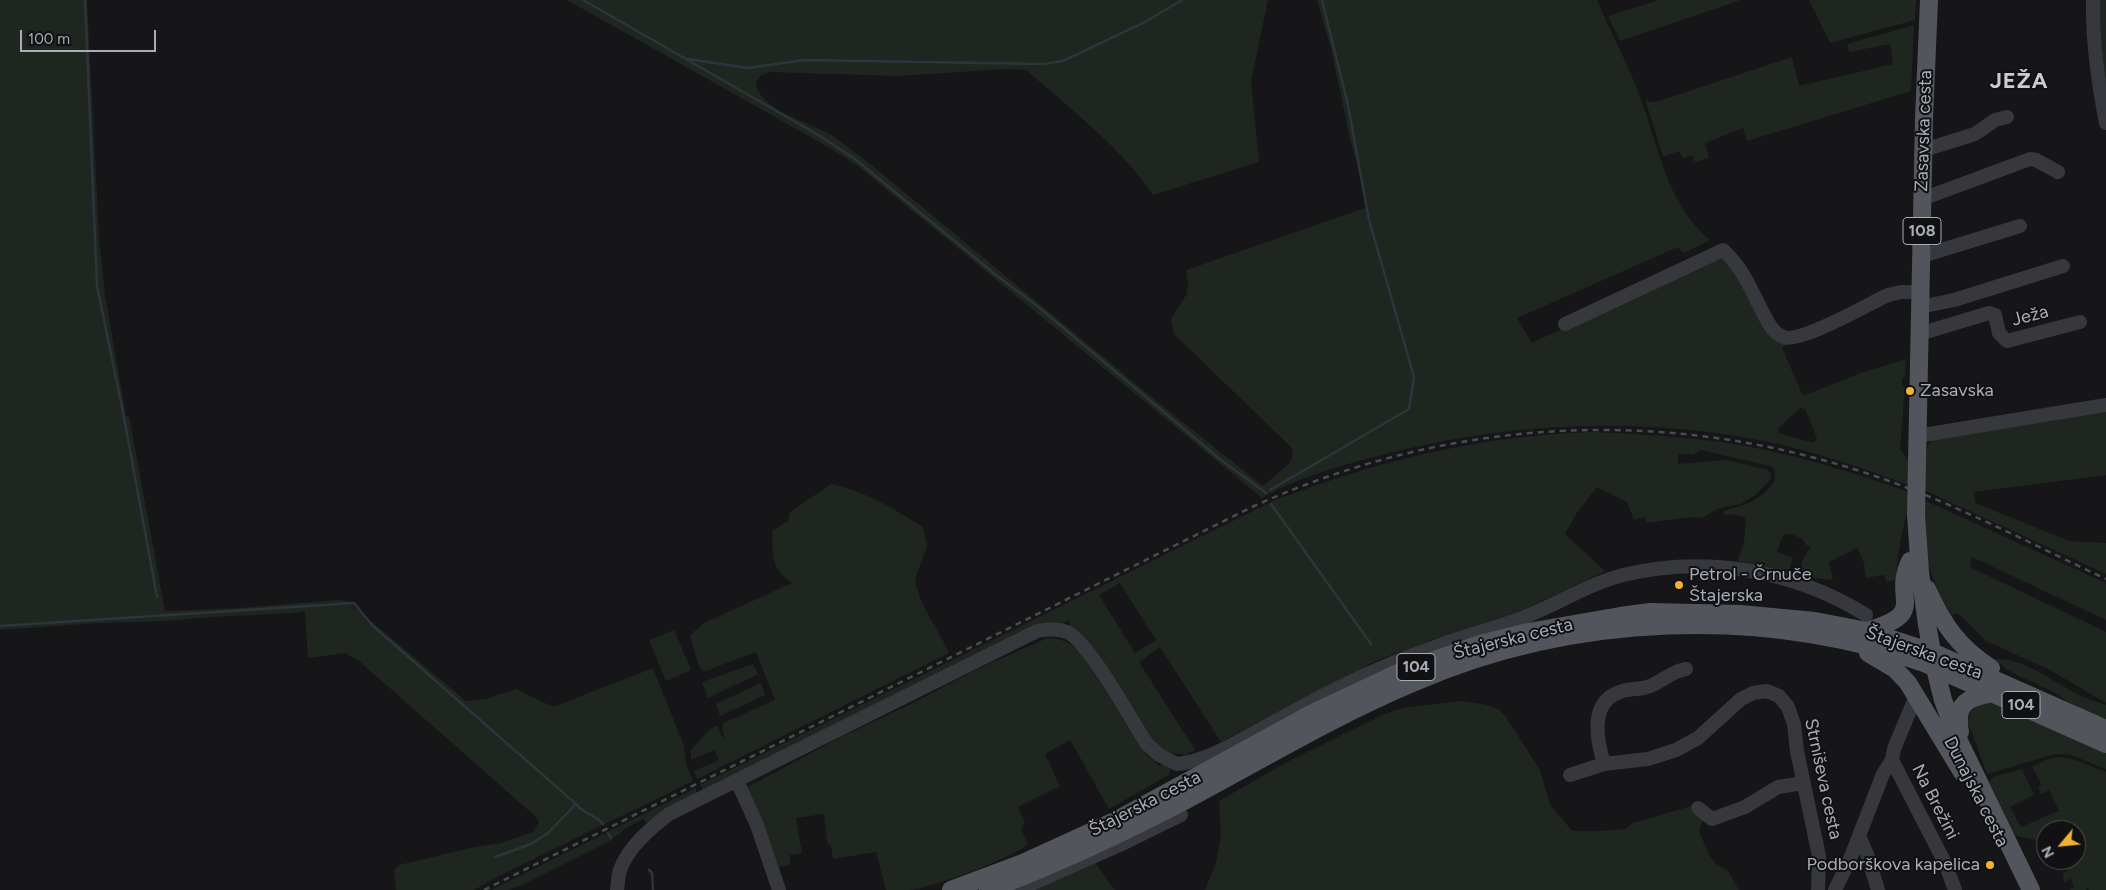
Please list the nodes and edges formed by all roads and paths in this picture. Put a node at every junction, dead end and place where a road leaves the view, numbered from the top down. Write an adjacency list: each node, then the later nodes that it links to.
1 (1929, 0): 5 (main road, Zasavska cesta / 108)
2 (2093, 0): 4 (street)
3 (2007, 116): 5 (street)
4 (2106, 123)
5 (1924, 150): 7 (main road, Zasavska cesta / 108)
6 (2058, 172): 7 (street)
7 (1922, 199): 9 (main road, Zasavska cesta / 108)
8 (2020, 226): 9 (street)
9 (1922, 256): 11 (main road, Zasavska cesta / 108)
10 (2064, 266): 11 (street)
11 (1920, 300): 13 (street); 14 (main road, Zasavska cesta / 108)
12 (2080, 322): 14 (street, Ježa)
13 (1565, 324)
14 (1919, 334): 16 (main road, Zasavska cesta / 108)
15 (2106, 405): 16 (street)
16 (1917, 436): 17 (main road, Zasavska cesta / 108, bridge)
17 (1915, 567): 18 (main road); 20 (main road, Zasavska cesta); 23 (main road)
18 (1867, 623): 20 (main road, Štajerska cesta / 104); 32 (street); 39 (main road, Štajerska cesta / 104)
19 (1845, 641): 20 (main road, Štajerska cesta / 104); 30 (main road); 40 (main road, Štajerska cesta / 104)
20 (1928, 657): 22 (main road, Štajerska cesta / 104); 23 (main road, Štajerska cesta / 104); 27 (main road, Dunajska cesta); 30 (main road, Dunajska cesta)
21 (1686, 669): 29 (street)
22 (1994, 693): 26 (main road, Štajerska cesta / 104); 27 (main road)
23 (2031, 695): 25 (main road, Štajerska cesta / 104)
24 (1913, 703): 28 (street, Strniševa cesta)
25 (2106, 728)
26 (2106, 744)
27 (1963, 750): 47 (main road, Dunajska cesta)
28 (1892, 760): 36 (street, Strniševa cesta); 45 (street, Na Brežini)
29 (1604, 764): 31 (street, Strniševa cesta); 33 (street, Strniševa cesta)
30 (1962, 772): 46 (main road, Dunajska cesta)
31 (1570, 774)
32 (736, 781): 37 (street); 38 (street)
33 (1803, 783): 34 (street); 42 (street, Strniševa cesta)
34 (1698, 808)
35 (1181, 815): 41 (street)
36 (1859, 836): 43 (street, Strniševa cesta); 44 (street)
37 (617, 890)
38 (779, 890)
39 (951, 890)
40 (988, 890)
41 (1018, 890)
42 (1818, 890)
43 (1835, 890)
44 (1878, 890)
45 (1955, 890)
46 (2026, 890)
47 (2031, 890)

